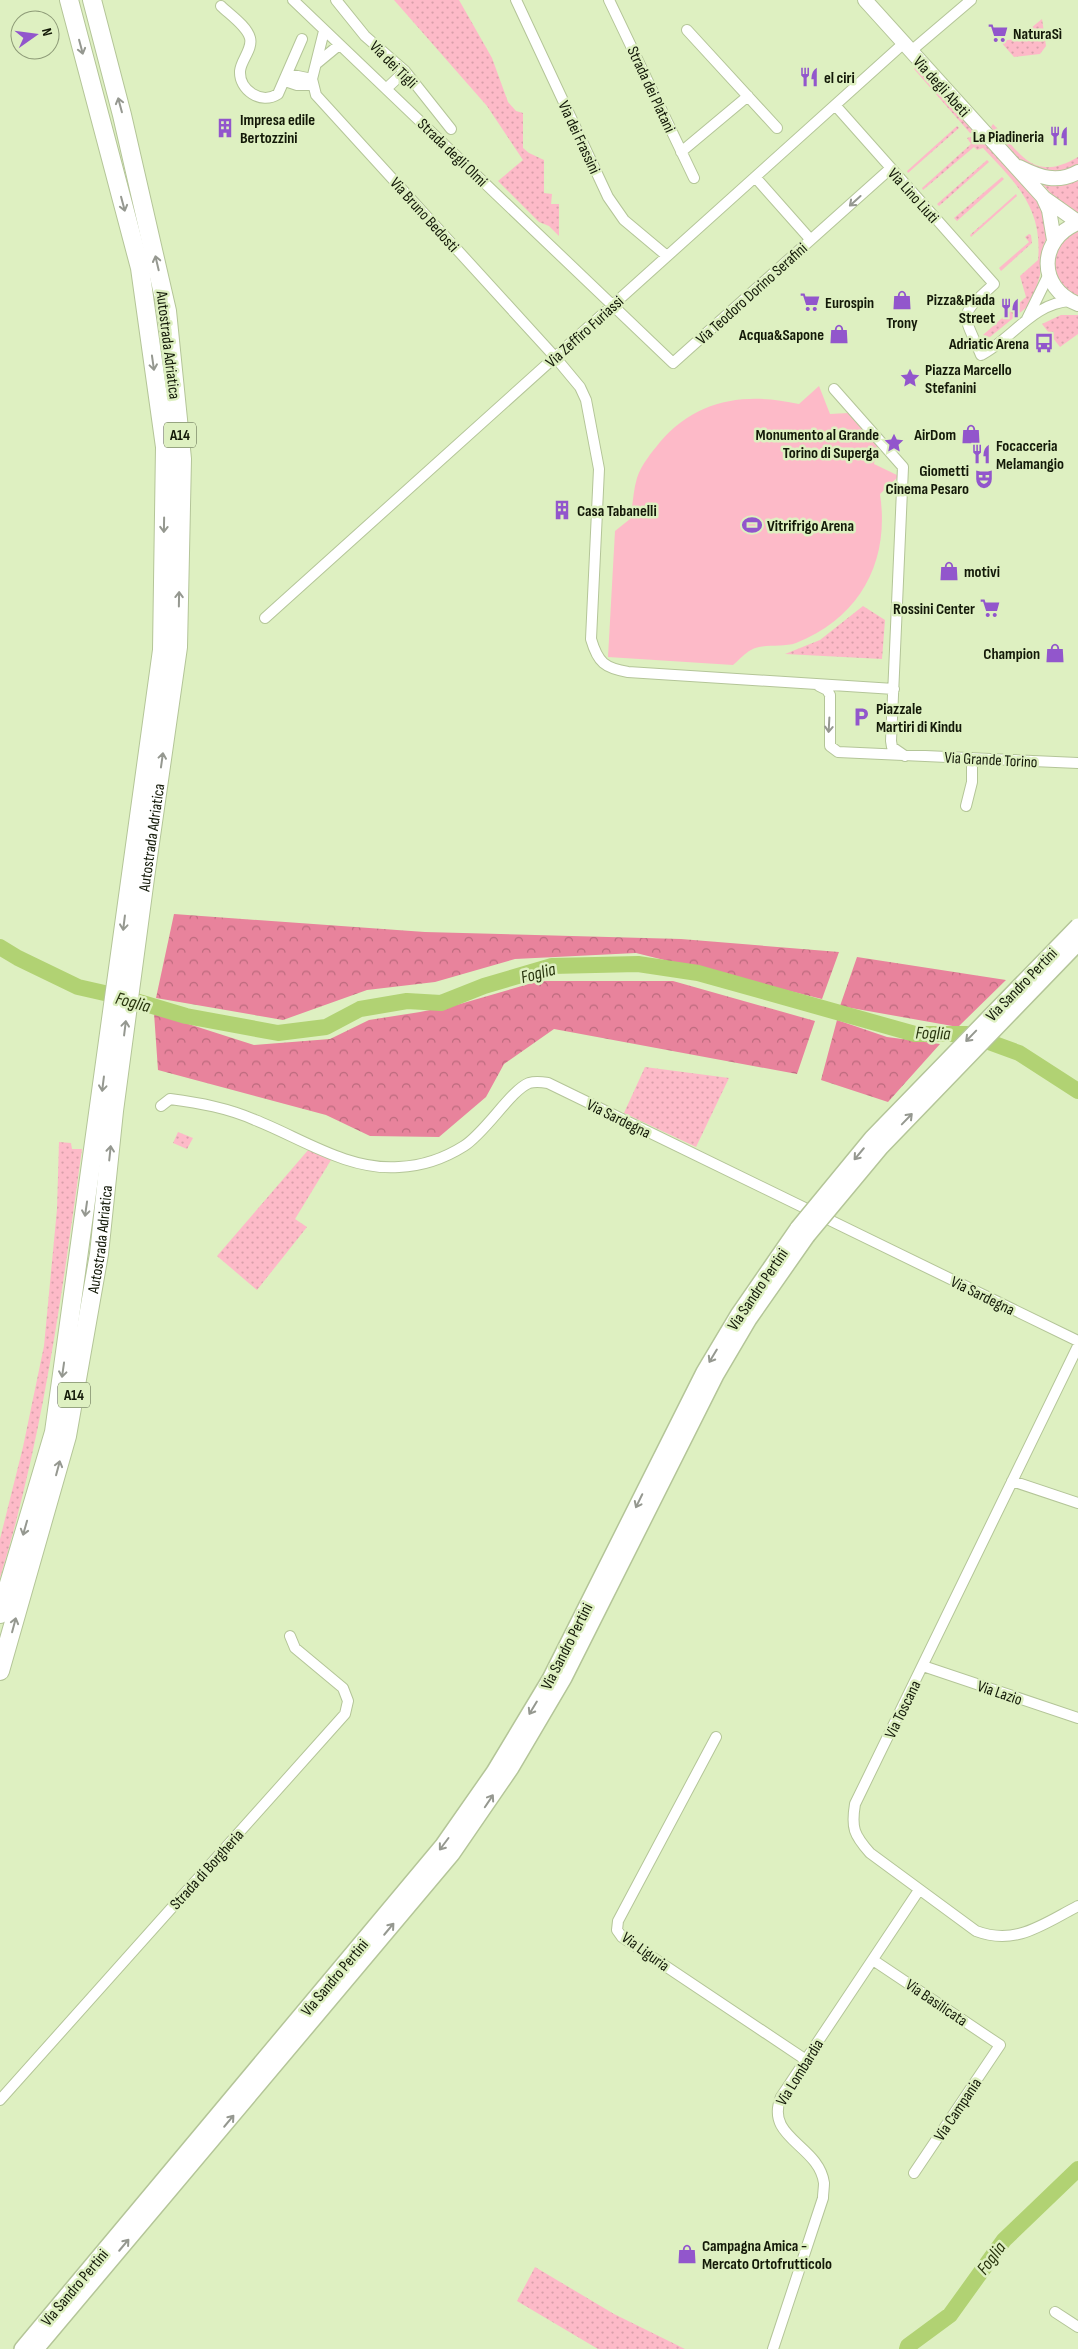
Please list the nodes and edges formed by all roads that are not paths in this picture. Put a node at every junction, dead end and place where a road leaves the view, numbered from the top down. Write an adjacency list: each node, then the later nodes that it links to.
1 (69, 0): 48 (highway, Autostrada Adriatica / A14, one-way to 48)
2 (92, 0): 48 (highway, Autostrada Adriatica / A14, one-way to 2)
3 (293, 0): 11 (street, Strada degli Olmi)
4 (336, 0): 16 (street, Via dei Tigli)
5 (516, 0): 34 (street, Via dei Frassini)
6 (610, 0): 24 (street, Strada dei Platani)
7 (865, 0): 14 (street, Via degli Abeti)
8 (971, 0): 14 (street, Via degli Abeti)
9 (221, 6): 17 (street)
10 (687, 30): 20 (street)
11 (324, 31): 13 (street, Strada degli Olmi); 15 (street)
12 (302, 39): 17 (street)
13 (339, 45): 15 (street); 19 (street, Strada degli Olmi)
14 (907, 47): 21 (street, Via Zeffiro Furiassi); 25 (street, Via degli Abeti)
15 (316, 64): 18 (street)
16 (405, 71): 19 (street); 23 (street, Via dei Tigli)
17 (286, 77): 18 (street)
18 (312, 82): 39 (street, Via Bruno Bedosti)
19 (387, 88): 37 (street, Strada degli Olmi)
20 (748, 96): 22 (street); 24 (street)
21 (835, 105): 26 (street, Via Lino Liuti); 28 (street, Via Zeffiro Furiassi)
22 (777, 128)
23 (451, 129)
24 (681, 152): 29 (street, Strada dei Platani)
25 (1014, 164): 27 (street, Via degli Abeti); 30 (street, Via degli Abeti)
26 (891, 168): 32 (street, Via Teodoro Dorino Serafini, one-way to 32); 38 (street, Via Lino Liuti)
27 (1078, 172)
28 (755, 177): 32 (street); 34 (street, Via Zeffiro Furiassi)
29 (694, 178)
30 (1044, 198): 31 (street, Via degli Abeti); 33 (street, Via degli Abeti)
31 (1078, 222): 33 (street)
32 (810, 240): 37 (street, Via Teodoro Dorino Serafini)
33 (1054, 240): 35 (street)
34 (667, 256): 37 (street, Via Zeffiro Furiassi)
35 (1049, 274): 36 (street); 38 (street)
36 (1074, 303): 38 (street)
37 (612, 305): 39 (street, Via Zeffiro Furiassi)
38 (1027, 320)
39 (555, 357): 41 (street, Via Zeffiro Furiassi); 42 (street, Via Bruno Bedosti)
40 (834, 389): 43 (street)
41 (265, 618)
42 (815, 684): 43 (street); 44 (street, Via Grande Torino, one-way to 44)
43 (894, 689): 44 (street)
44 (905, 756): 45 (street, Via Grande Torino)
45 (972, 758): 46 (street, Via Grande Torino); 47 (street)
46 (1078, 763)
47 (966, 806)
48 (137, 876): 52 (highway, Autostrada Adriatica / A14)
49 (1078, 926): 53 (main road, Via Sandro Pertini, one-way to 53, bridge)
50 (1078, 943): 53 (main road, Via Sandro Pertini, one-way to 50, bridge)
51 (161, 1106): 54 (street, Via Sardegna)
52 (107, 1110): 58 (highway, Autostrada Adriatica / A14, one-way to 58); 61 (highway, Autostrada Adriatica / A14, one-way to 52)
53 (803, 1232): 73 (main road, Via Sandro Pertini, one-way to 73); 74 (main road, Via Sandro Pertini, one-way to 53)
54 (1078, 1341)
55 (1078, 1346): 56 (street, Via Toscana)
56 (1012, 1481): 57 (street); 60 (street, Via Toscana)
57 (1078, 1503)
58 (0, 1614)
59 (290, 1636): 69 (street, Strada di Borgheria)
60 (923, 1666): 62 (street, Via Lazio); 64 (street, Via Toscana)
61 (0, 1671)
62 (1078, 1718)
63 (716, 1737): 68 (street, Via Liguria)
64 (919, 1890): 65 (street, Via Toscana); 66 (street, Via Lombardia)
65 (1078, 1906)
66 (873, 1960): 67 (street, Via Basilicata); 68 (street, Via Lombardia)
67 (1000, 2045): 70 (street, Via Campania)
68 (806, 2060): 75 (street, Via Lombardia)
69 (0, 2100)
70 (914, 2173)
71 (1055, 2312): 72 (street)
72 (1078, 2327)
73 (22, 2349)
74 (36, 2349)
75 (773, 2349)

